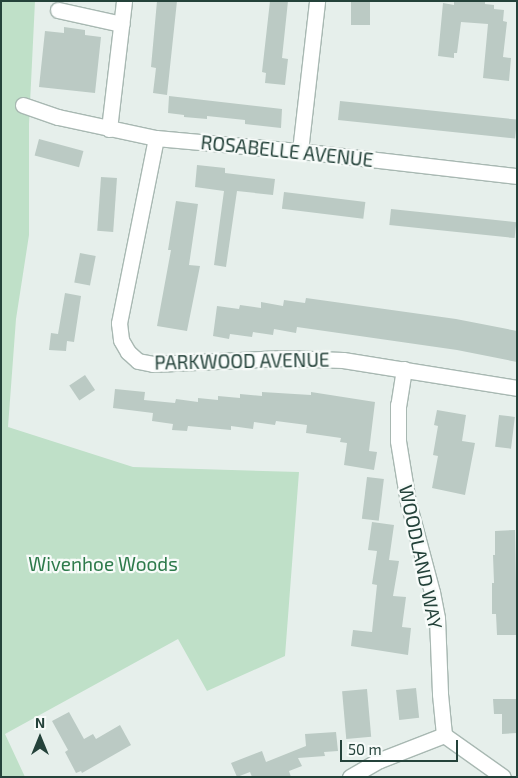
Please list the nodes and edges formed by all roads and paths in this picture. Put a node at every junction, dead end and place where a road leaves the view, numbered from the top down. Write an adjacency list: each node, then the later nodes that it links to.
1 (124, 1): 4 (street)
2 (317, 1): 8 (street)
3 (58, 10): 4 (street)
4 (121, 24): 6 (street)
5 (23, 105): 6 (street, ROSABELLE AVENUE)
6 (110, 129): 7 (street, ROSABELLE AVENUE)
7 (156, 138): 8 (street, ROSABELLE AVENUE); 10 (street, PARKWOOD AVENUE)
8 (300, 151): 9 (street, ROSABELLE AVENUE)
9 (517, 176)
10 (404, 369): 11 (street, PARKWOOD AVENUE); 12 (street, WOODLAND WAY)
11 (517, 388)
12 (444, 735): 13 (street); 14 (street)
13 (350, 777)
14 (502, 777)

